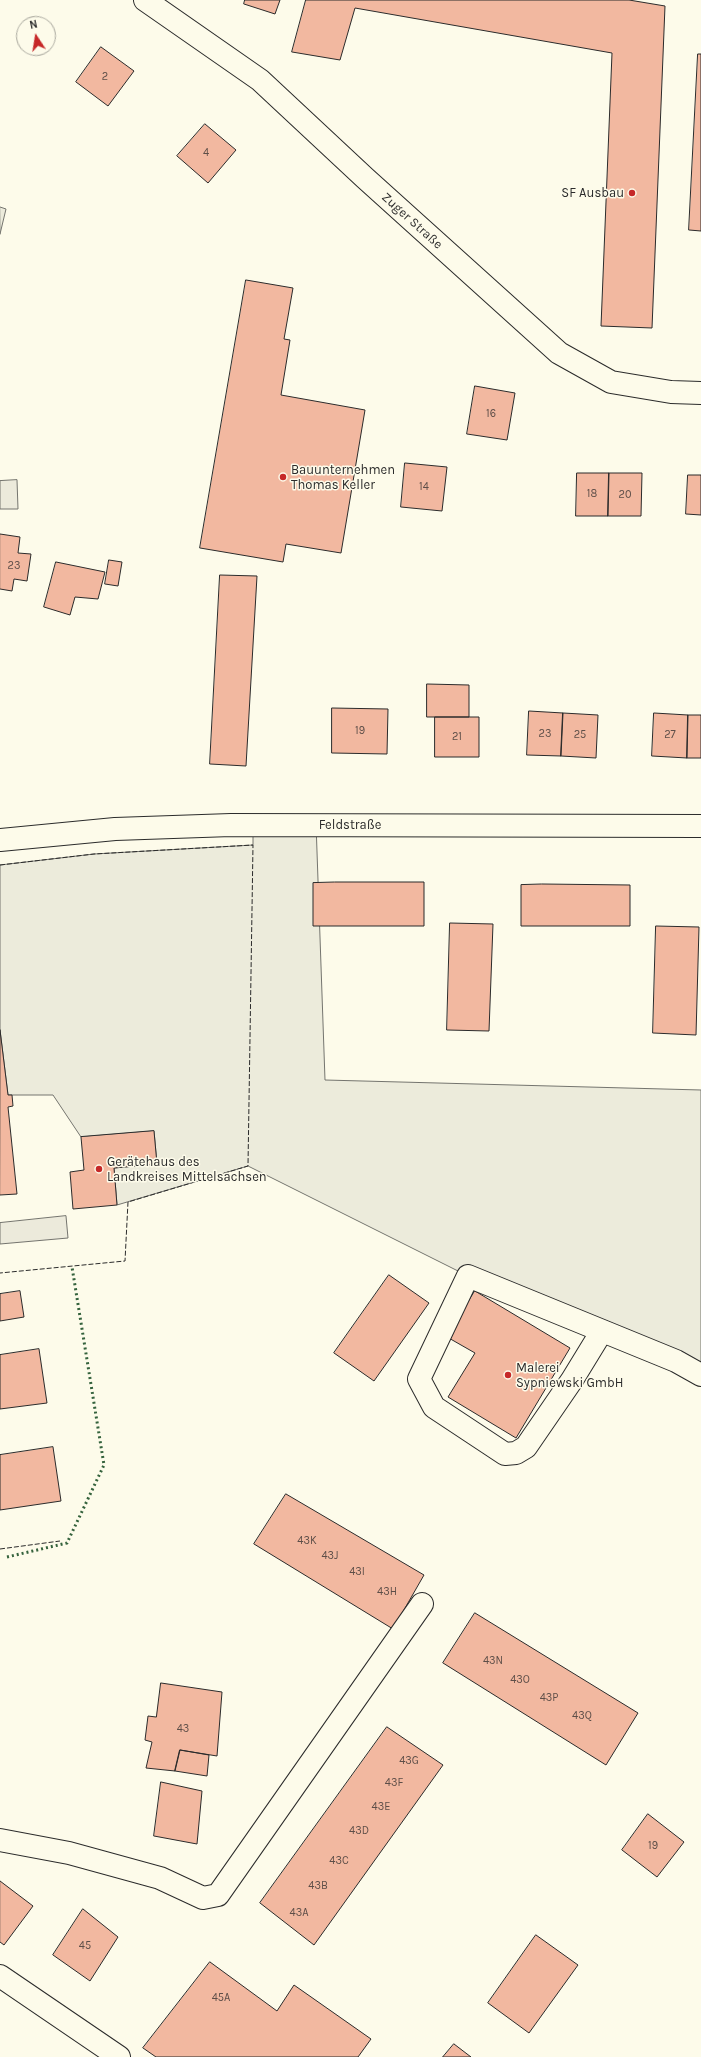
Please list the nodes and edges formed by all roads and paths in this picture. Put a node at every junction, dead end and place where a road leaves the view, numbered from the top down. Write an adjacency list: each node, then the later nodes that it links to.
1 (145, 0): 2 (street, Zuger Straße)
2 (701, 393)
3 (701, 826): 4 (street, Feldstraße)
4 (0, 840)
5 (602, 1331): 5 (street); 6 (street)
6 (701, 1375)
7 (422, 1604): 8 (street)
8 (0, 1840)
9 (0, 1976): 10 (street)
10 (119, 2057)

